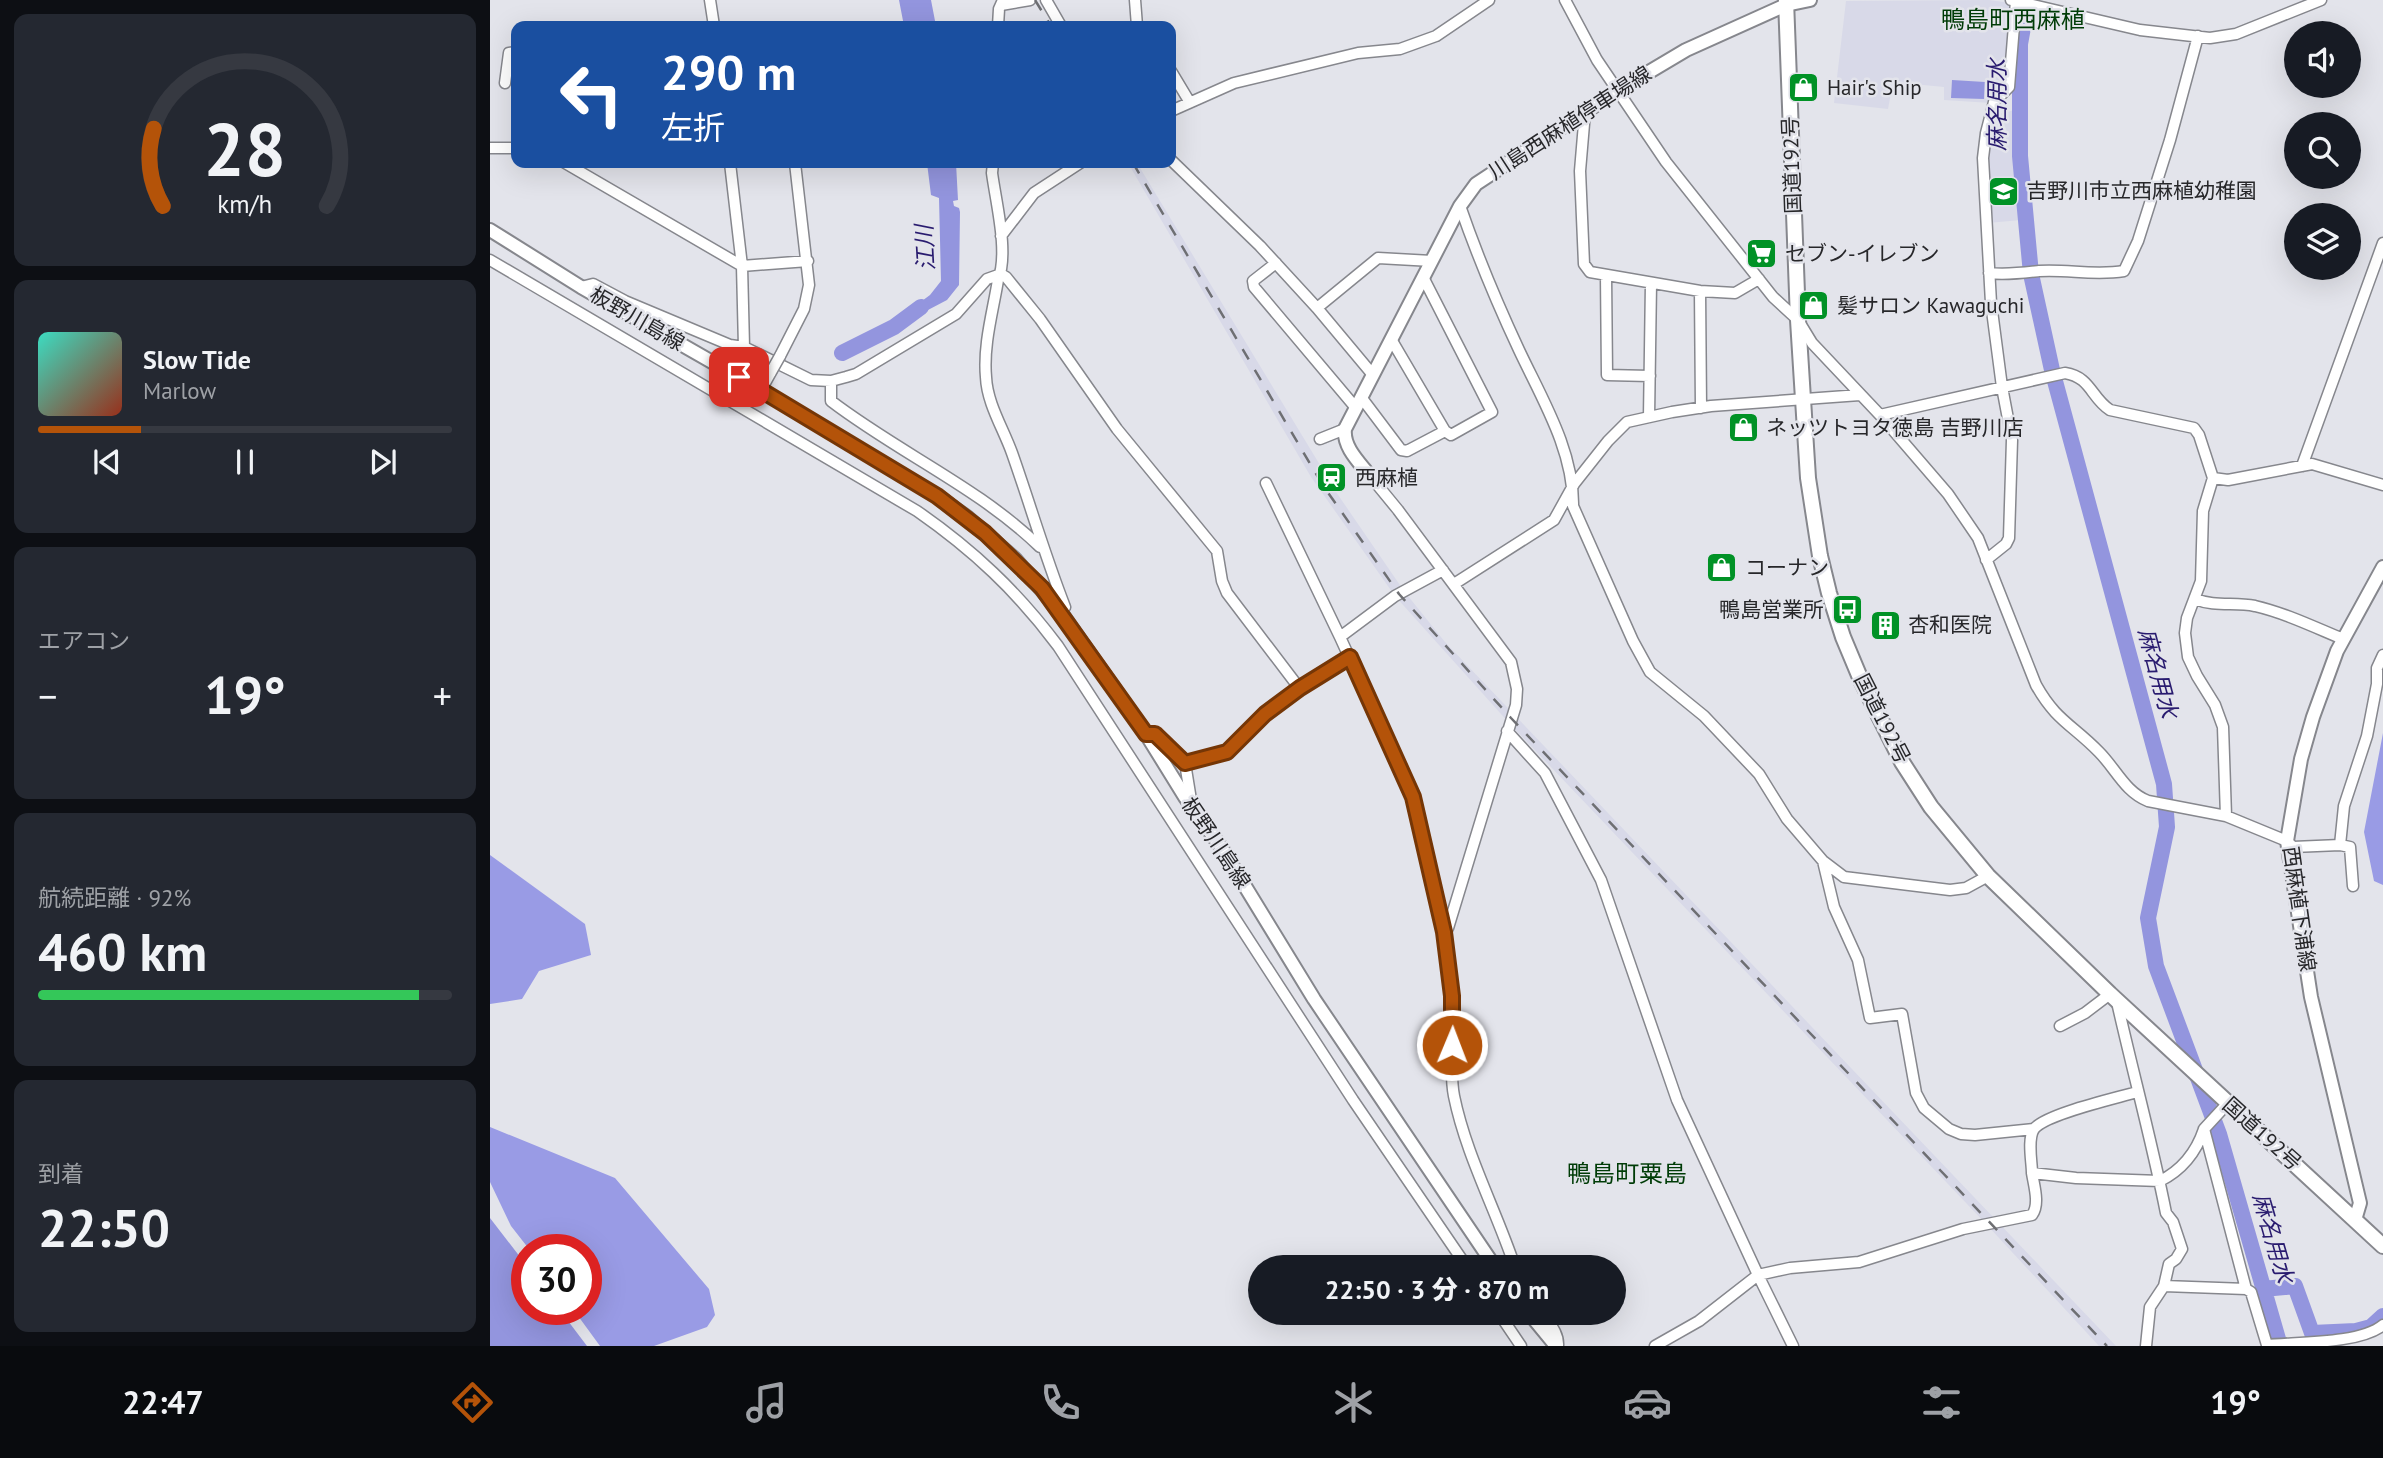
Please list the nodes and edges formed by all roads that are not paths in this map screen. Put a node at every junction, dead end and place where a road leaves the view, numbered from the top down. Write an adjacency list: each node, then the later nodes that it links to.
1 (710, 0): 12 (street)
2 (1026, 0): 11 (street)
3 (1046, 0): 14 (street)
4 (1135, 0): 15 (street)
5 (1489, 0): 21 (street)
6 (1565, 0): 20 (street)
7 (1810, 0): 10 (main road, 川島西麻植停車場線)
8 (2321, 0): 16 (street)
9 (2015, 1): 16 (street); 41 (street)
10 (1785, 2): 20 (main road, 川島西麻植停車場線); 50 (highway, 国道192号)
11 (1002, 3): 13 (street)
12 (713, 21)
13 (999, 21)
14 (1058, 21)
15 (1137, 21)
16 (2198, 36): 41 (street)
17 (511, 53): 19 (street)
18 (1176, 79): 21 (street)
19 (505, 83)
20 (1617, 91): 23 (main road, 川島西麻植停車場線); 45 (street)
21 (1189, 101): 22 (street)
22 (1176, 108)
23 (1585, 111): 32 (main road, 川島西麻植停車場線); 43 (street)
24 (490, 148): 25 (street)
25 (511, 148)
26 (1176, 165): 39 (street)
27 (574, 168): 40 (street)
28 (731, 168): 40 (street)
29 (795, 168): 37 (street)
30 (992, 168): 34 (street)
31 (1073, 168): 34 (street)
32 (1460, 206): 38 (main road, 川島西麻植停車場線); 71 (street)
33 (490, 230): 47 (main road, 板野川島線)
34 (1001, 236): 42 (street)
35 (2383, 243): 67 (street)
36 (490, 260): 106 (street)
37 (808, 261): 40 (street); 57 (street, bridge)
38 (1432, 261): 44 (main road, 川島西麻植停車場線); 49 (street)
39 (1276, 263): 49 (street); 60 (street)
40 (742, 266): 52 (street)
41 (1989, 273): 56 (street)
42 (1001, 274): 55 (street); 73 (street); 84 (street)
43 (1606, 275): 46 (street); 54 (street)
44 (1423, 277): 51 (main road, 川島西麻植停車場線); 65 (street)
45 (1759, 279): 48 (street); 50 (street)
46 (1651, 283): 48 (street); 54 (street)
47 (581, 287): 52 (street); 57 (main road, 板野川島線)
48 (1700, 292): 61 (street)
49 (1317, 308): 53 (street)
50 (1798, 320): 58 (street); 59 (highway, 国道192号)
51 (1391, 339): 53 (main road, 川島西麻植停車場線); 65 (street)
52 (744, 347): 55 (street)
53 (1373, 375): 60 (main road, 川島西麻植停車場線)
54 (1650, 376): 63 (street)
55 (831, 381): 73 (street)
56 (2002, 387): 62 (street); 69 (street); 74 (street)
57 (761, 390): 79 (main road, 板野川島線)
58 (1860, 396): 59 (street); 62 (street)
59 (1803, 401): 61 (street); 93 (highway, 国道192号)
60 (1358, 402): 64 (main road, 川島西麻植停車場線); 65 (street)
61 (1700, 408): 63 (street)
62 (1880, 415): 74 (street)
63 (1649, 417): 71 (street)
64 (1345, 429): 66 (street); 68 (main road)
65 (1445, 431)
66 (1320, 439)
67 (2302, 466): 69 (street); 72 (street)
68 (1366, 471): 76 (street)
69 (2213, 478): 78 (street)
70 (1266, 483): 80 (street)
71 (1574, 484): 77 (street); 92 (street)
72 (2383, 485)
73 (1043, 550): 79 (street)
74 (1986, 560): 89 (street)
75 (2383, 567): 81 (main road, 西麻植下浦線)
76 (1443, 570): 77 (street); 80 (street)
77 (1454, 584): 85 (street)
78 (2195, 599): 81 (street); 89 (street)
79 (1060, 611): 86 (main road, 板野川島線)
80 (1340, 637): 83 (street)
81 (2343, 639): 90 (main road, 西麻植下浦線)
82 (2383, 655): 91 (street)
83 (1350, 657): 84 (street); 95 (street)
84 (1300, 688): 87 (street)
85 (1507, 731): 95 (street); 109 (street)
86 (1146, 734): 87 (street); 88 (main road, 板野川島線)
87 (1185, 763): 88 (street)
88 (1192, 807): 107 (main road, 板野川島線)
89 (2226, 816): 90 (street)
90 (2287, 841): 91 (street); 104 (main road, 西麻植下浦線)
91 (2340, 845): 94 (street)
92 (1823, 861): 93 (street); 101 (street)
93 (1988, 876): 96 (highway, 国道192号)
94 (2353, 886)
95 (1444, 932): 108 (street)
96 (2113, 998): 97 (street); 98 (street); 99 (highway, 国道192号)
97 (2060, 1026)
98 (2137, 1092): 101 (street); 103 (street)
99 (2223, 1108): 100 (street); 104 (highway, 国道192号)
100 (2205, 1127): 103 (street); 111 (street)
101 (2034, 1129): 102 (street)
102 (2032, 1173): 103 (street); 109 (street)
103 (2160, 1181): 110 (street)
104 (2355, 1220): 105 (highway, 国道192号)
105 (2383, 1246)
106 (1458, 1255)
107 (1487, 1255)
108 (1511, 1255)
109 (1758, 1275): 118 (street); 119 (street)
110 (2164, 1286): 111 (street); 120 (street)
111 (2246, 1289): 115 (street)
112 (1507, 1325): 117 (street)
113 (1539, 1325): 116 (main road)
114 (1551, 1325): 116 (street)
115 (2383, 1325)
116 (1554, 1344)
117 (1521, 1346)
118 (1655, 1346)
119 (1793, 1346)
120 (2146, 1346)

